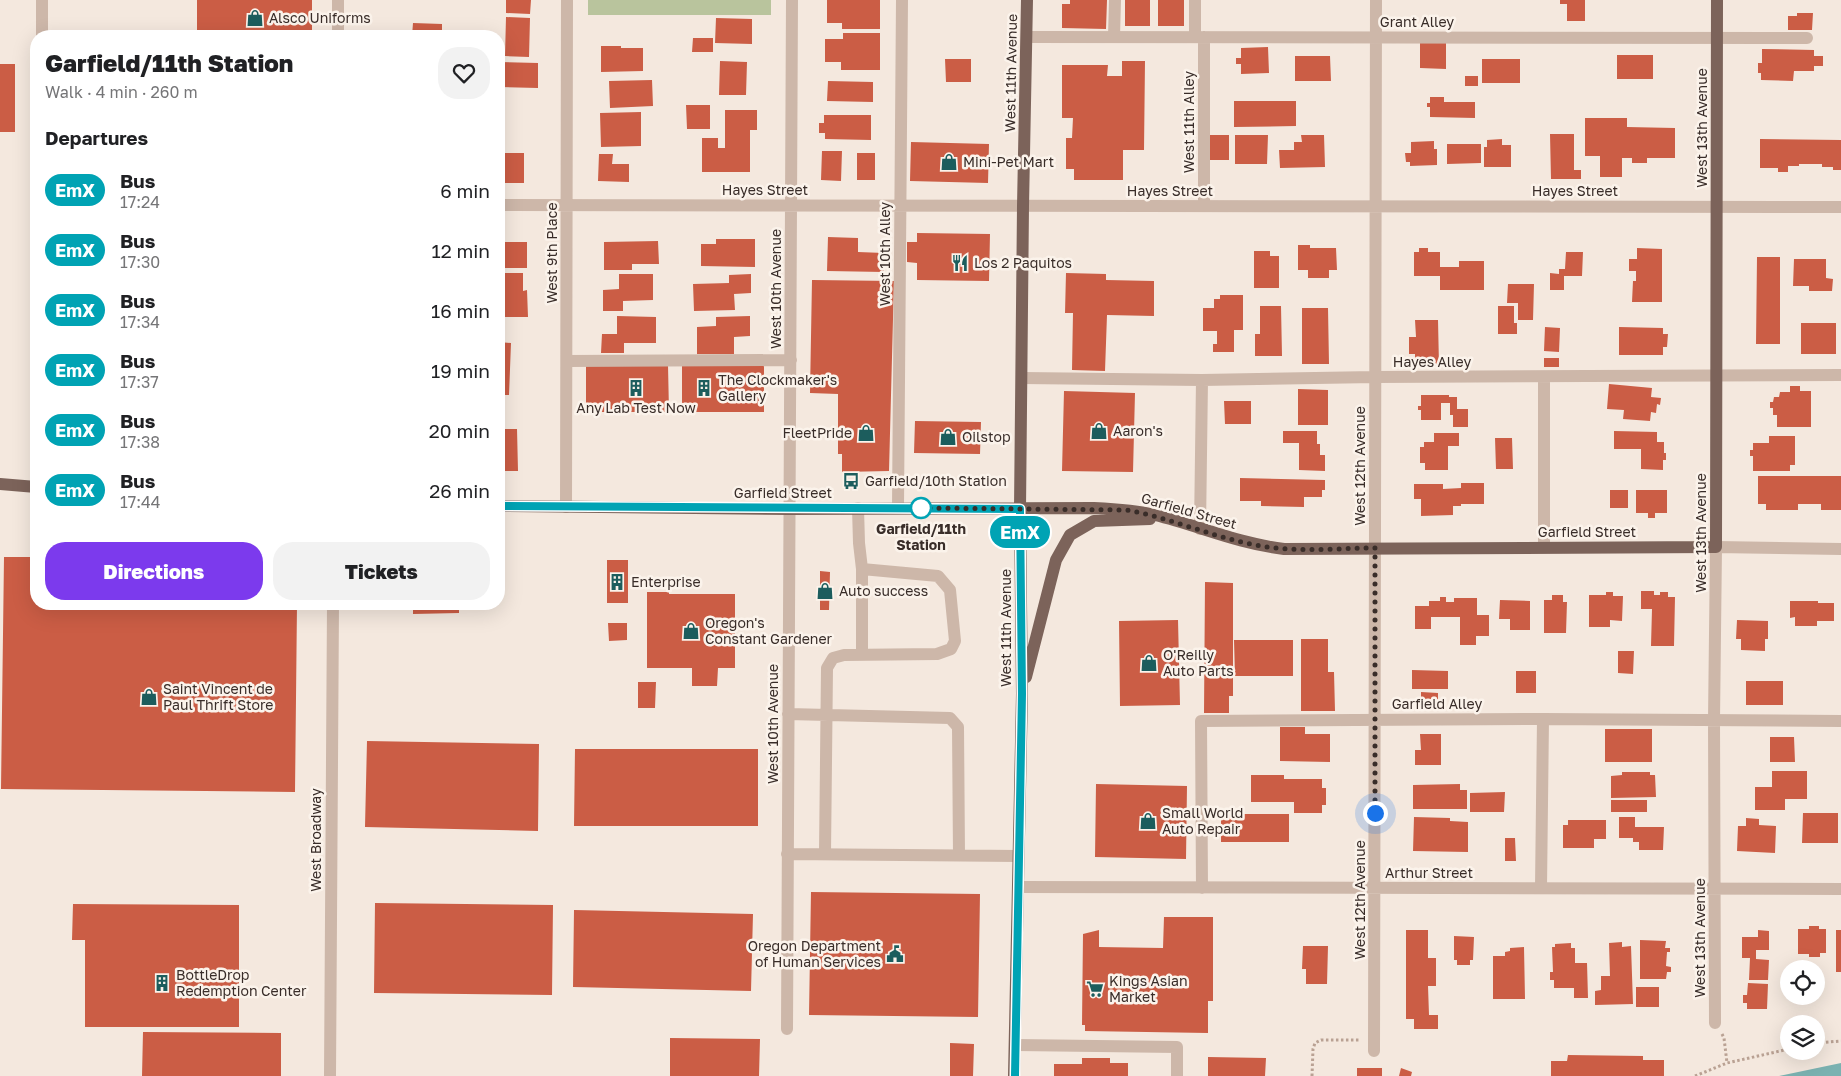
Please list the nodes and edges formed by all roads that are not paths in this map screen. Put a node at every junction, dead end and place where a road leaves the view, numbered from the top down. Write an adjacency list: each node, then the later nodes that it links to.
1 (42, 0): 11 (street)
2 (338, 0): 12 (street)
3 (567, 0): 20 (street, West 9th Place)
4 (792, 0): 21 (street, West 10th Avenue)
5 (902, 0): 22 (street, West 10th Alley)
6 (1027, 0): 13 (main road, West 11th Avenue)
7 (1115, 0): 14 (street)
8 (1195, 0): 15 (street, West 11th Alley)
9 (1376, 0): 16 (street, West 12th Avenue)
10 (1717, 0): 17 (main road, West 13th Avenue)
11 (42, 30)
12 (338, 30)
13 (1027, 37): 14 (street, Grant Alley); 23 (main road, West 11th Avenue)
14 (1114, 37): 15 (street, Grant Alley)
15 (1200, 37): 16 (street, Grant Alley); 24 (street, West 11th Alley)
16 (1376, 37): 17 (street, Grant Alley); 25 (street, West 12th Avenue)
17 (1717, 37): 18 (street, Grant Alley); 26 (main road, West 13th Avenue)
18 (1807, 38)
19 (505, 205): 20 (street, Hayes Street)
20 (567, 205): 21 (street, Hayes Street); 29 (street, West 9th Place)
21 (792, 205): 22 (street, Hayes Street); 28 (street, West 10th Avenue)
22 (901, 205): 23 (street, Hayes Street); 41 (street, West 10th Alley)
23 (1023, 206): 24 (street, Hayes Street); 33 (main road, West 11th Avenue)
24 (1204, 206): 25 (street, Hayes Street)
25 (1376, 206): 26 (street, Hayes Street); 32 (street, West 12th Avenue)
26 (1716, 206): 27 (street, Hayes Street); 30 (main road, West 13th Avenue)
27 (1841, 207)
28 (791, 360): 29 (street); 42 (street, West 10th Avenue)
29 (567, 361): 39 (street, West 9th Place)
30 (1716, 375): 31 (street, Hayes Alley); 34 (street, Hayes Alley); 47 (main road, West 13th Avenue)
31 (1841, 375)
32 (1375, 377): 34 (street, Hayes Alley); 35 (street, Hayes Alley); 48 (street, West 12th Avenue)
33 (1022, 378): 35 (street, Hayes Alley); 43 (main road, West 11th Avenue)
34 (1544, 378): 46 (street)
35 (1202, 380): 45 (street)
36 (0, 484): 37 (main road)
37 (30, 486)
38 (505, 506): 39 (main road, Garfield Street)
39 (566, 507): 42 (main road, Garfield Street)
40 (858, 508): 41 (main road, Garfield Street); 42 (main road, Garfield Street); 50 (street)
41 (898, 508): 43 (main road, Garfield Street)
42 (790, 509): 54 (street, West 10th Avenue)
43 (1020, 509): 44 (main road, Garfield Street); 53 (main road, West 11th Avenue)
44 (1168, 519): 45 (main road, Garfield Street); 53 (main road)
45 (1200, 529): 48 (main road, Garfield Street)
46 (1544, 547): 47 (main road, Garfield Street); 48 (main road, Garfield Street)
47 (1716, 547): 49 (street, Garfield Street); 58 (street, West 13th Avenue)
48 (1375, 548): 56 (street, West 12th Avenue)
49 (1841, 548)
50 (862, 569): 52 (street); 52 (street)
51 (333, 610): 74 (street, West Broadway)
52 (862, 654): 55 (street)
53 (1022, 694): 63 (main road, West 11th Avenue)
54 (788, 714): 55 (street); 60 (street, West 10th Avenue)
55 (827, 715): 61 (street); 62 (street)
56 (1375, 719): 57 (street, Garfield Alley); 65 (street, Garfield Alley); 66 (street, West 12th Avenue)
57 (1543, 719): 58 (street, Garfield Alley); 67 (street)
58 (1714, 720): 59 (street, Garfield Alley); 68 (street, West 13th Avenue)
59 (1841, 721)
60 (787, 854): 61 (street); 71 (street, West 10th Avenue)
61 (826, 854): 62 (street)
62 (959, 855): 63 (street)
63 (1018, 856): 64 (main road, West 11th Avenue)
64 (1018, 887): 65 (street, Arthur Street); 72 (main road, West 11th Avenue)
65 (1202, 888): 66 (street, Arthur Street)
66 (1375, 888): 67 (street, Arthur Street); 73 (street, West 12th Avenue)
67 (1541, 888): 68 (street, Arthur Street)
68 (1715, 888): 69 (street, Arthur Street); 70 (street, West 13th Avenue)
69 (1841, 889)
70 (1715, 1023)
71 (787, 1029)
72 (1015, 1045): 75 (main road, West 11th Avenue); 76 (street)
73 (1374, 1046)
74 (330, 1076)
75 (1014, 1076)
76 (1176, 1076)

